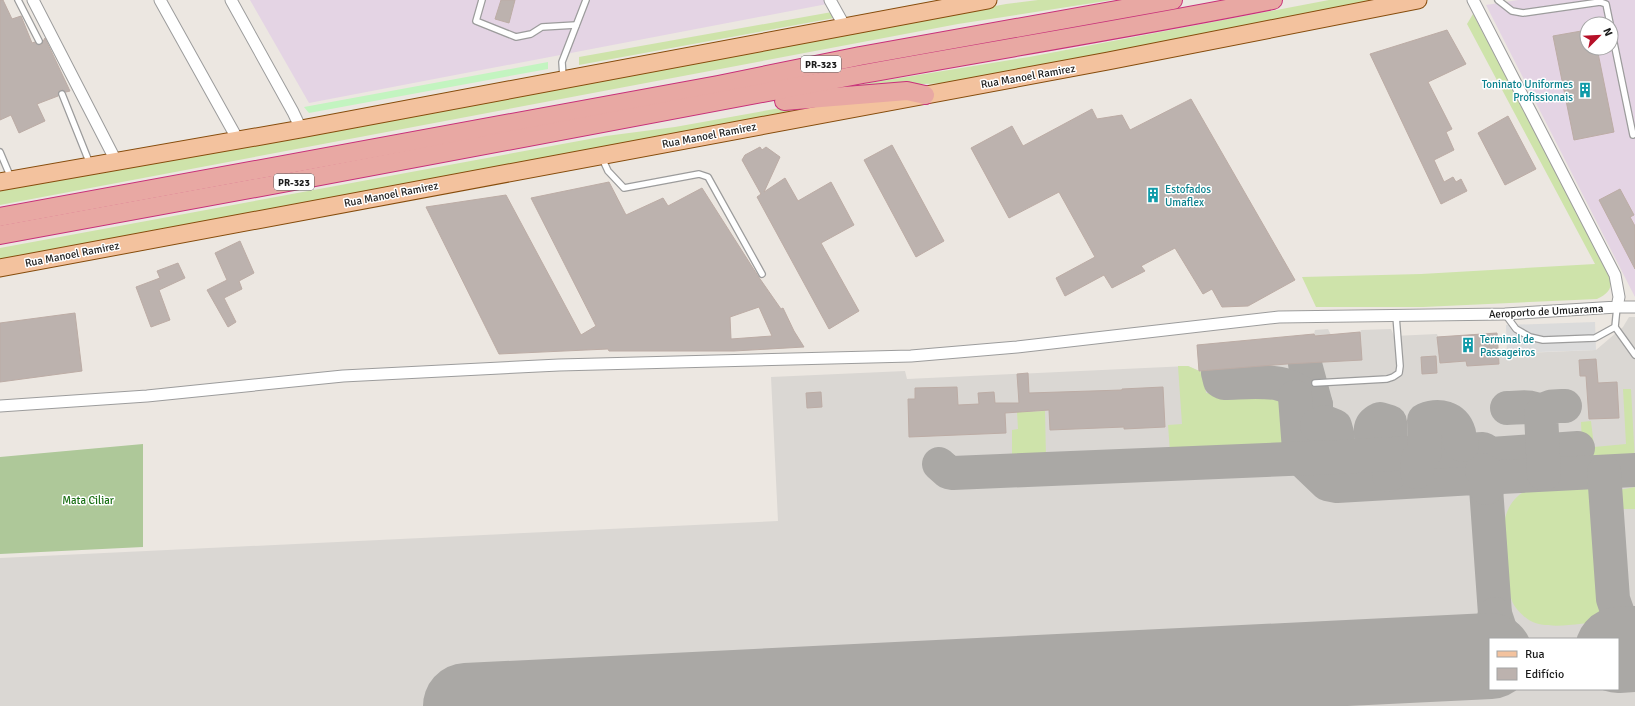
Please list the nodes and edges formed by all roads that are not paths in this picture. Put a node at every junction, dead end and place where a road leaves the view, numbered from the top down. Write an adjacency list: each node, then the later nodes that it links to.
1 (18, 0): 16 (lane)
2 (33, 0): 26 (street)
3 (160, 0): 23 (street)
4 (231, 0): 21 (street)
5 (482, 0): 14 (lane)
6 (586, 0): 14 (lane)
7 (830, 0): 15 (street)
8 (988, 0): 15 (main road)
9 (1173, 0): 29 (highway, PR-323)
10 (1273, 0): 20 (highway, PR-323)
11 (1418, 0): 19 (main road, Rua Manoel Ramirez)
12 (1473, 0): 33 (street, Aeroporto de Umuarama)
13 (1498, 0): 22 (lane)
14 (576, 25): 17 (lane)
15 (845, 27): 17 (main road)
16 (39, 41)
17 (564, 80): 21 (main road)
18 (62, 94): 27 (lane)
19 (925, 95): 20 (highway); 25 (main road, Rua Manoel Ramirez)
20 (615, 122): 30 (highway, PR-323)
21 (301, 129): 23 (main road)
22 (1633, 135)
23 (238, 140): 26 (main road)
24 (0, 152): 28 (lane)
25 (601, 156): 31 (main road, Rua Manoel Ramirez); 32 (lane)
26 (116, 161): 27 (main road)
27 (91, 166): 28 (main road)
28 (6, 181)
29 (0, 217)
30 (0, 235)
31 (0, 268)
32 (762, 274)
33 (1617, 307): 34 (street); 35 (street, Aeroporto de Umuarama); 37 (lane)
34 (1635, 307)
35 (1505, 314): 36 (street, Aeroporto de Umuarama); 37 (lane)
36 (1396, 316): 39 (lane); 40 (street, Aeroporto de Umuarama)
37 (1615, 327): 38 (lane)
38 (1635, 355)
39 (1314, 383)
40 (0, 406)

